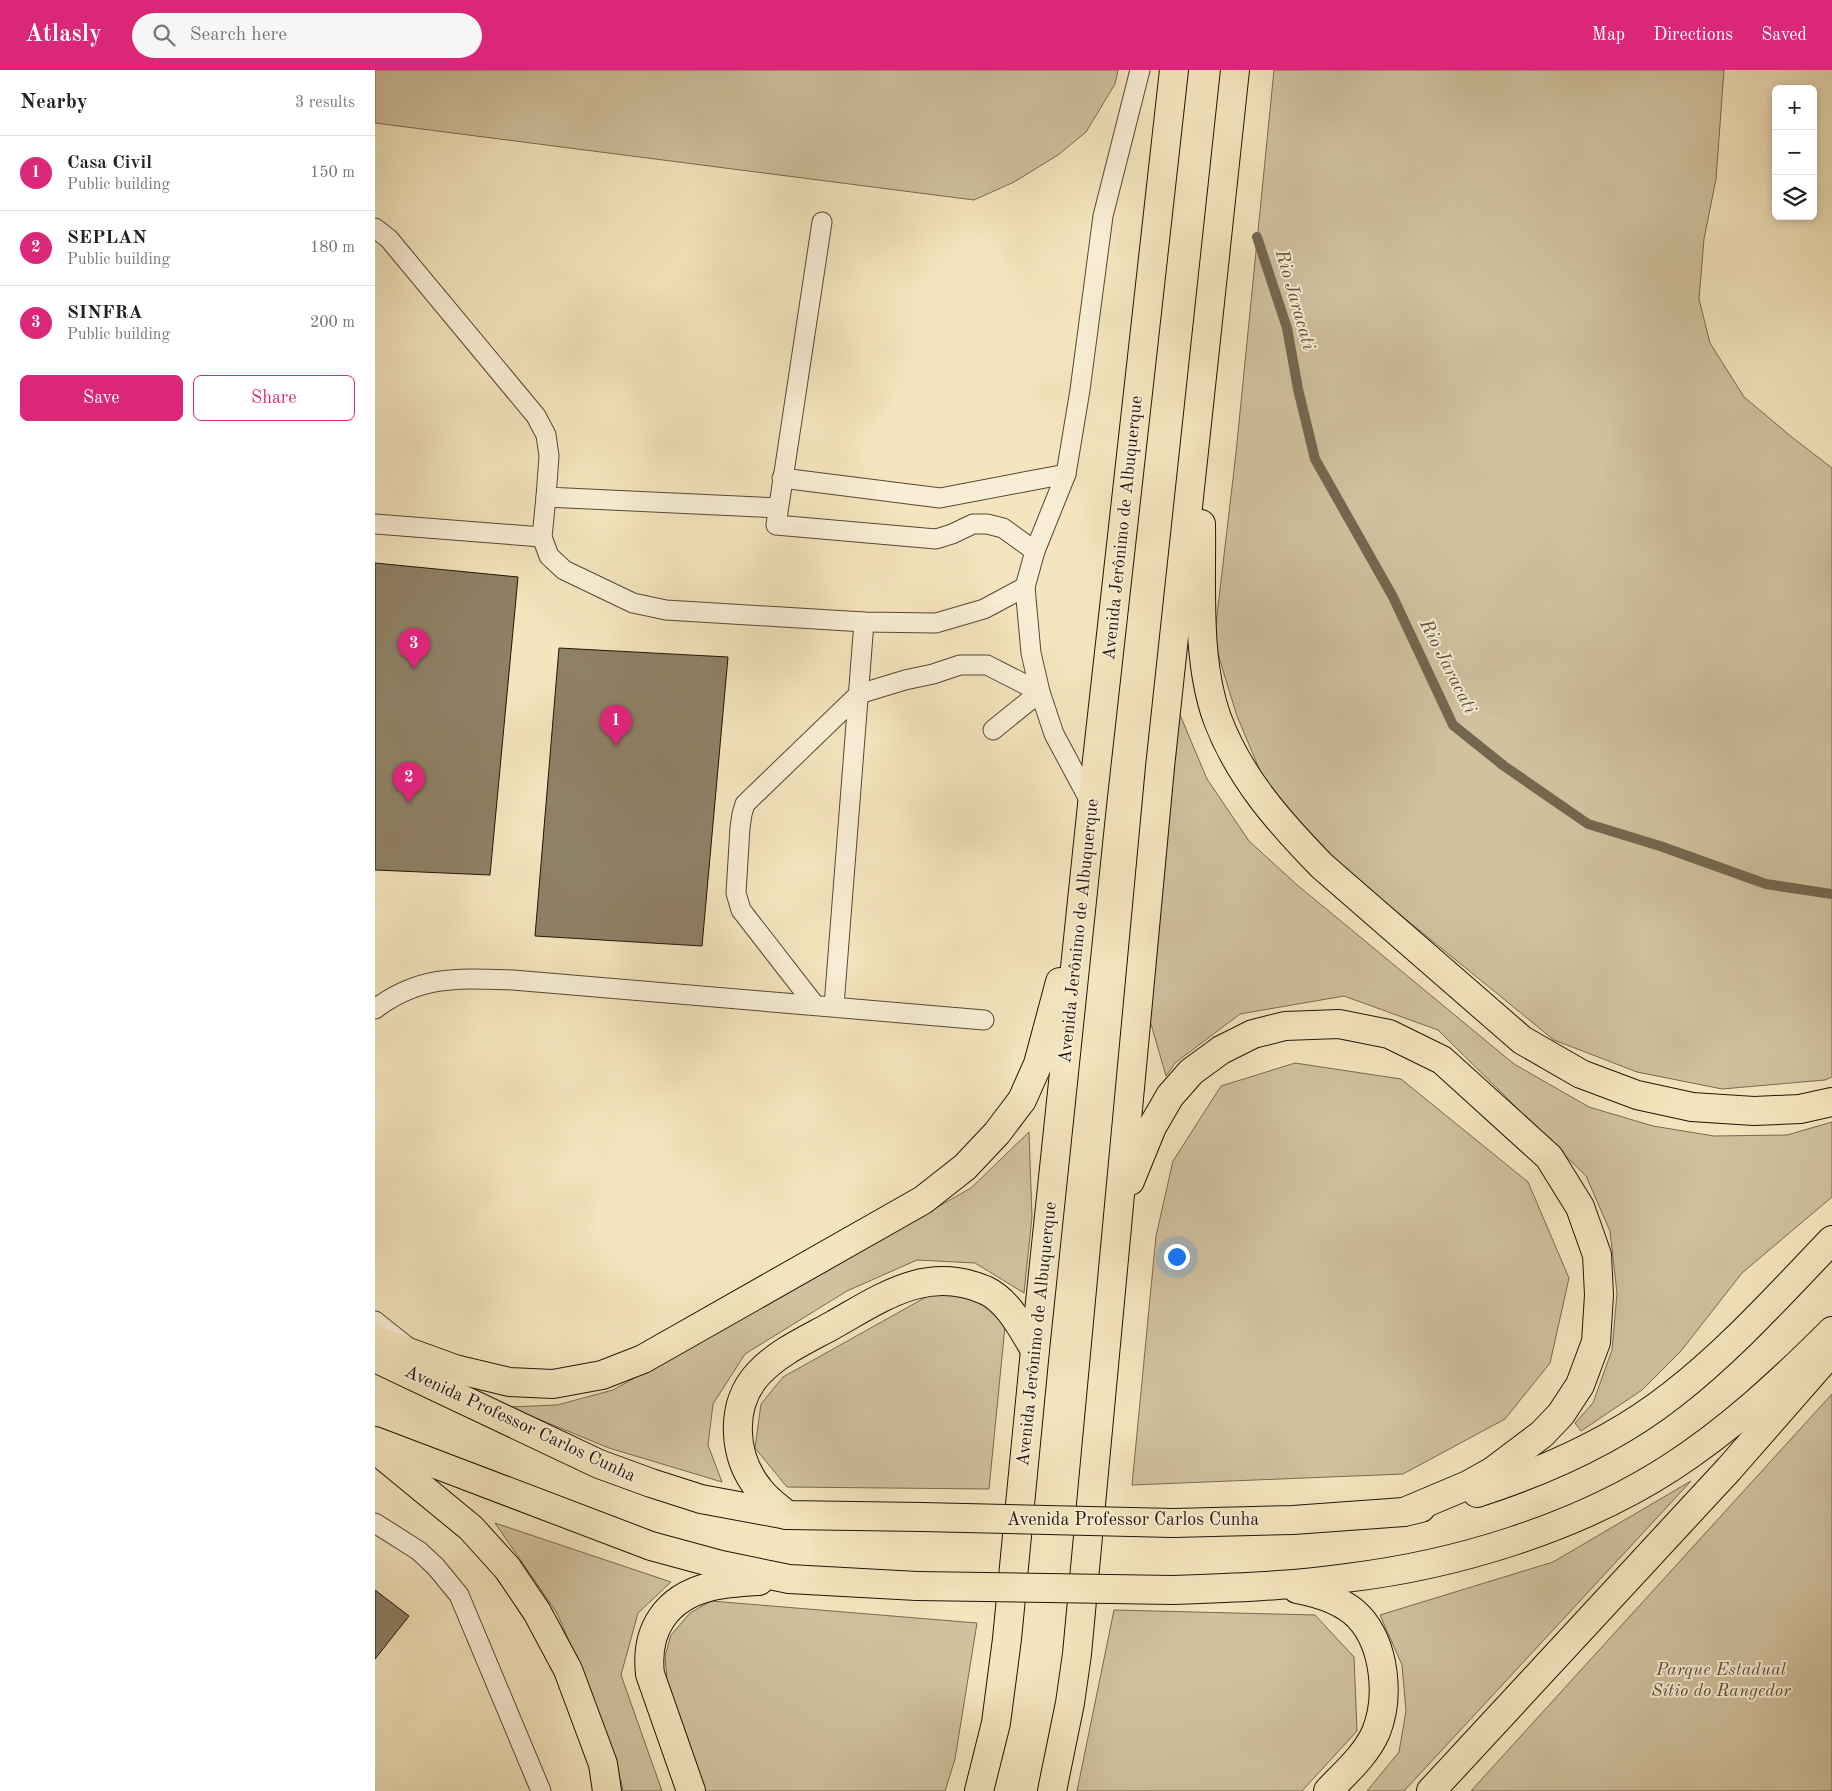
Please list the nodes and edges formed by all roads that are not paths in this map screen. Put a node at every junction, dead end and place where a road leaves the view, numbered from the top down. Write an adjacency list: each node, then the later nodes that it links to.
1 (1140, 70): 7 (lane)
2 (1174, 70): 19 (main road, Avenida Jerônimo de Albuquerque)
3 (1235, 70): 6 (main road)
4 (822, 222): 8 (lane)
5 (375, 228): 9 (lane)
6 (1199, 401): 25 (main road); 26 (main road)
7 (1066, 474): 8 (lane); 13 (lane)
8 (782, 478): 10 (lane)
9 (546, 497): 10 (lane); 12 (lane)
10 (777, 516): 13 (lane)
11 (375, 524): 12 (lane)
12 (542, 537): 15 (lane)
13 (1035, 551): 14 (lane)
14 (1025, 586): 15 (lane); 16 (lane)
15 (864, 622): 17 (lane)
16 (1039, 692): 17 (lane); 18 (lane); 19 (lane)
17 (859, 694): 21 (lane); 22 (lane)
18 (993, 730)
19 (1092, 804): 20 (main road, Avenida Jerônimo de Albuquerque)
20 (1082, 906): 31 (main road, Avenida Jerônimo de Albuquerque); 33 (main road)
21 (814, 1004): 22 (lane); 23 (lane)
22 (834, 1006): 24 (lane)
23 (375, 1009)
24 (984, 1020)
25 (1832, 1102)
26 (1119, 1208): 37 (main road); 42 (main road)
27 (1832, 1240): 37 (main road, Avenida Professor Carlos Cunha)
28 (375, 1321): 33 (lane)
29 (1832, 1331): 41 (main road)
30 (375, 1340): 33 (main road)
31 (1035, 1350): 38 (main road); 46 (main road, Avenida Jerônimo de Albuquerque)
32 (1832, 1352): 48 (main road)
33 (416, 1354)
34 (375, 1358): 38 (main road, Avenida Professor Carlos Cunha)
35 (375, 1441): 40 (main road)
36 (375, 1449): 44 (main road)
37 (1404, 1512): 38 (main road, Avenida Professor Carlos Cunha, bridge)
38 (787, 1515)
39 (375, 1523): 43 (lane)
40 (789, 1579): 41 (main road, bridge); 45 (main road)
41 (1273, 1586): 47 (main road)
42 (1053, 1790)
43 (541, 1791)
44 (607, 1791)
45 (691, 1791)
46 (979, 1791)
47 (1328, 1791)
48 (1431, 1791)

